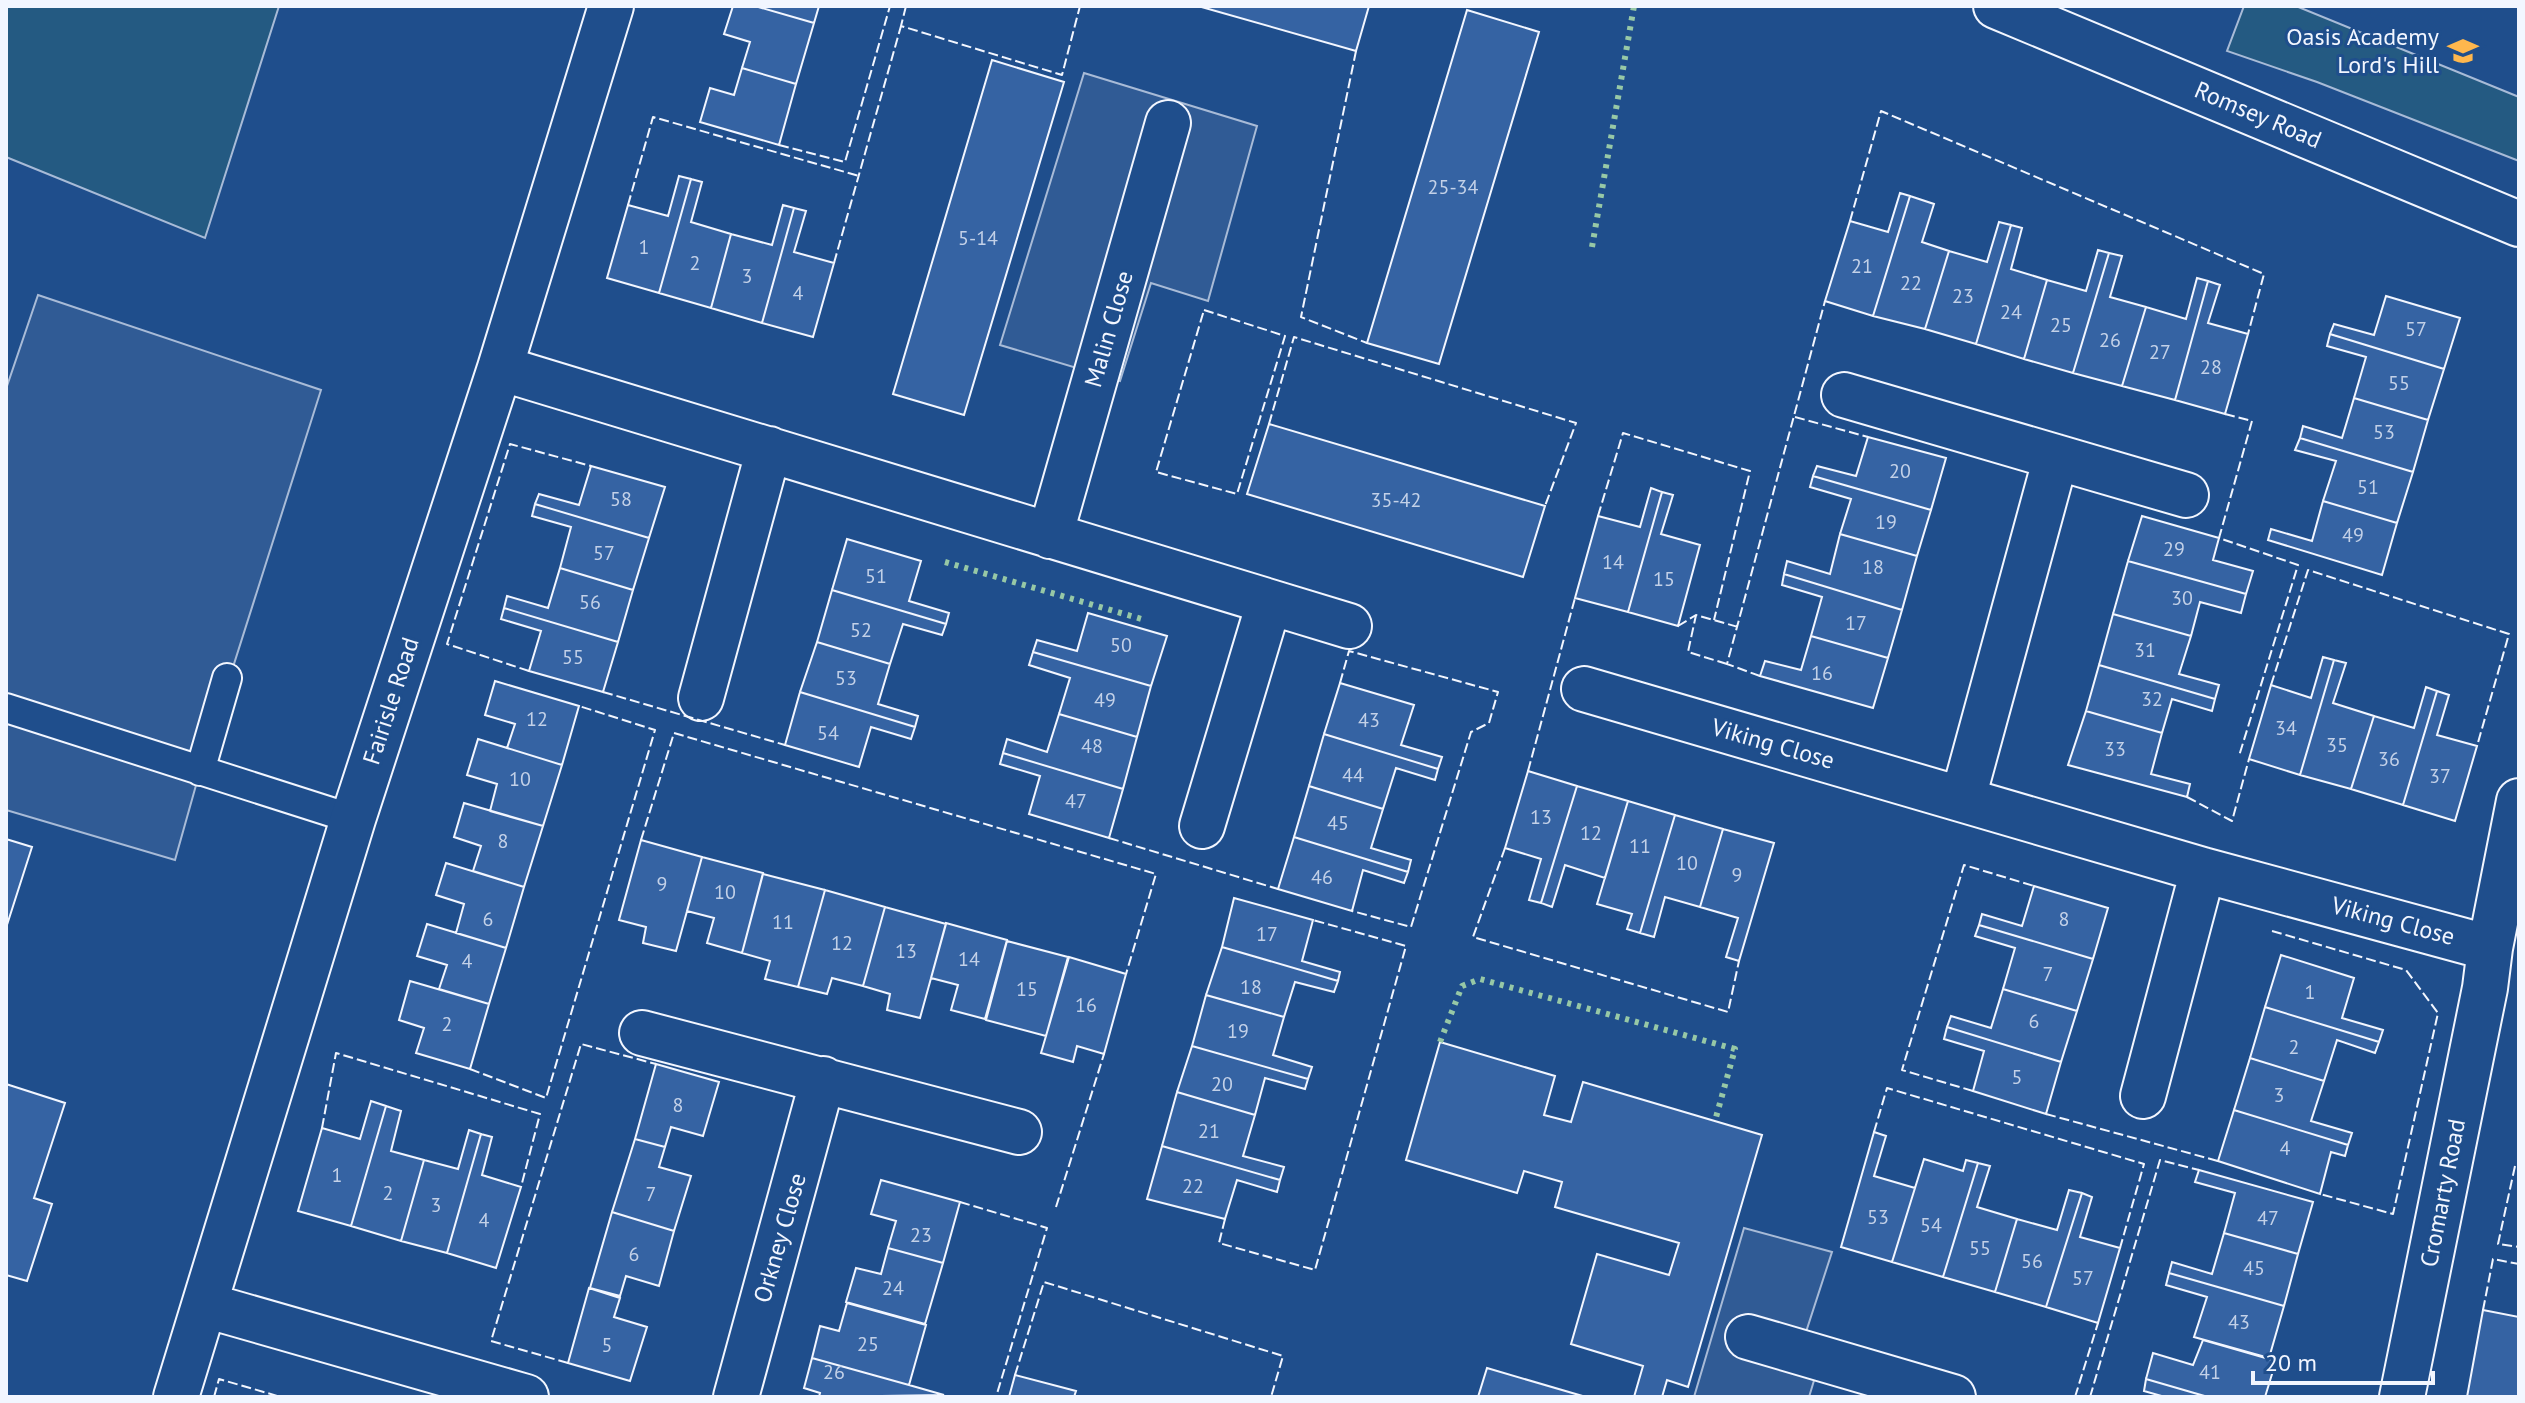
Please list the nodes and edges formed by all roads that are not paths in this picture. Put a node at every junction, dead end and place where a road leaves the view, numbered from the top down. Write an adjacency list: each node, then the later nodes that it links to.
1 (611, 6): 5 (street, Fairisle Road)
2 (1996, 6): 4 (street, Romsey Road)
3 (1168, 123): 10 (street, Malin Close)
4 (2519, 224)
5 (500, 368): 7 (street); 20 (street, Fairisle Road)
6 (1844, 395): 8 (street)
7 (769, 449): 10 (street); 15 (street)
8 (2056, 457): 9 (street); 18 (street)
9 (2186, 495)
10 (1050, 536): 11 (street)
11 (1269, 603): 12 (street); 21 (street)
12 (1349, 626)
13 (227, 678): 17 (lane)
14 (1584, 689): 18 (street, Viking Close)
15 (701, 698)
16 (6, 708): 17 (lane)
17 (200, 771): 20 (lane)
18 (1963, 798): 22 (street, Viking Close)
19 (2519, 801): 23 (street, Cromarty Road)
20 (353, 819): 28 (street, Fairisle Road)
21 (1202, 826)
22 (2203, 870): 23 (street, Viking Close); 26 (street)
23 (2498, 977): 35 (street, Cromarty Road)
24 (642, 1033): 25 (street)
25 (823, 1079): 27 (street); 33 (street, Orkney Close)
26 (2143, 1096)
27 (1019, 1132)
28 (205, 1305): 31 (street); 32 (street, Fairisle Road)
29 (1748, 1337): 30 (street)
30 (1886, 1388): 34 (street)
31 (505, 1394)
32 (176, 1397)
33 (736, 1397)
34 (1953, 1397)
35 (2402, 1397)

